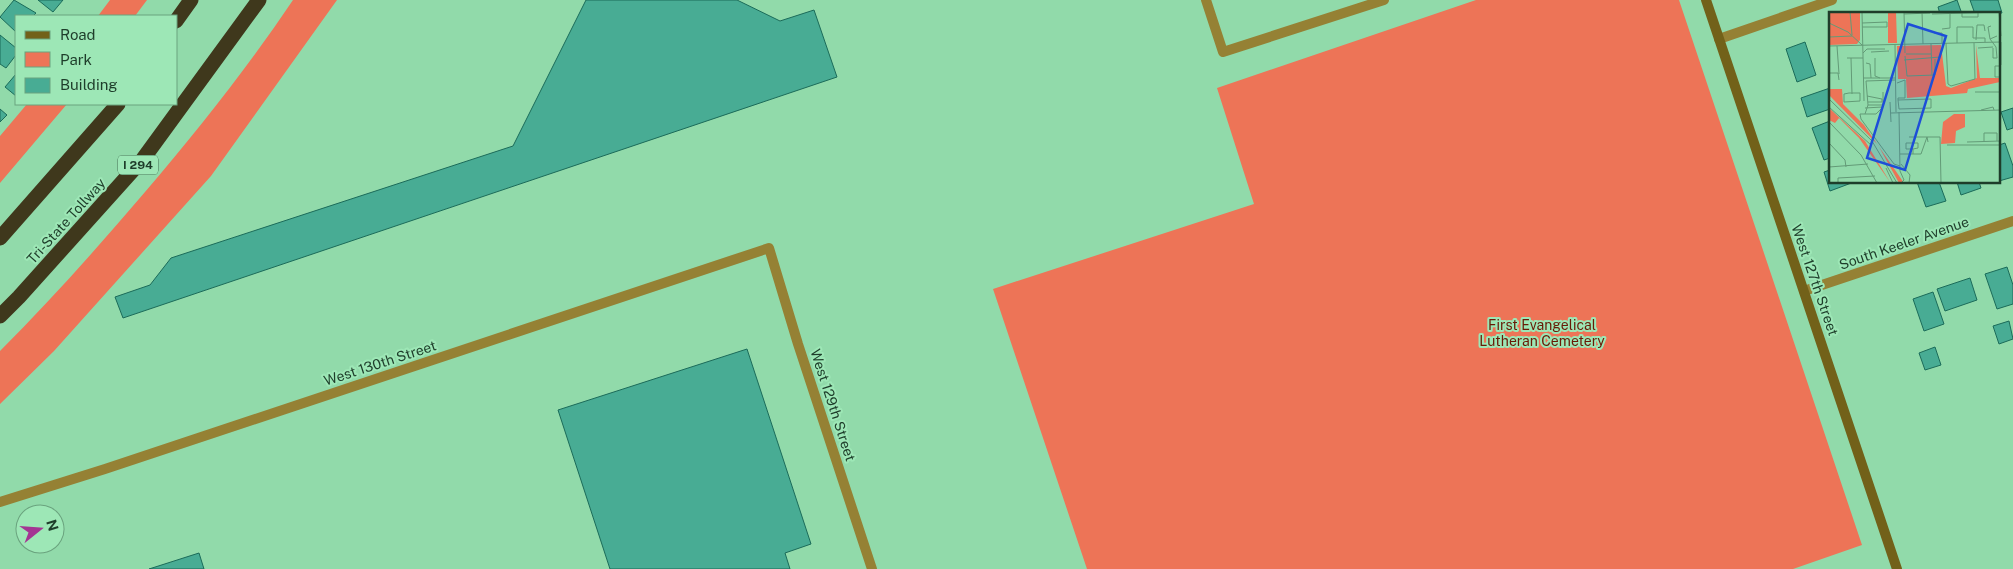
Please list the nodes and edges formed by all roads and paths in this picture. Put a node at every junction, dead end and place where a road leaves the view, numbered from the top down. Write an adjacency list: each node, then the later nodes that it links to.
1 (190, 0): 7 (highway)
2 (259, 0): 14 (highway, Tri-State Tollway / I 294)
3 (1206, 0): 4 (street)
4 (1384, 0)
5 (1706, 0): 8 (main road, West 127th Street)
6 (1832, 0): 8 (street)
7 (178, 17)
8 (1719, 39): 13 (main road, West 127th Street)
9 (117, 105): 11 (highway)
10 (2013, 221): 13 (street, South Keeler Avenue)
11 (0, 238)
12 (769, 248): 15 (street, West 130th Street); 16 (street, West 129th Street)
13 (1804, 291): 17 (main road, West 127th Street)
14 (0, 316)
15 (0, 502)
16 (872, 569)
17 (1897, 569)

